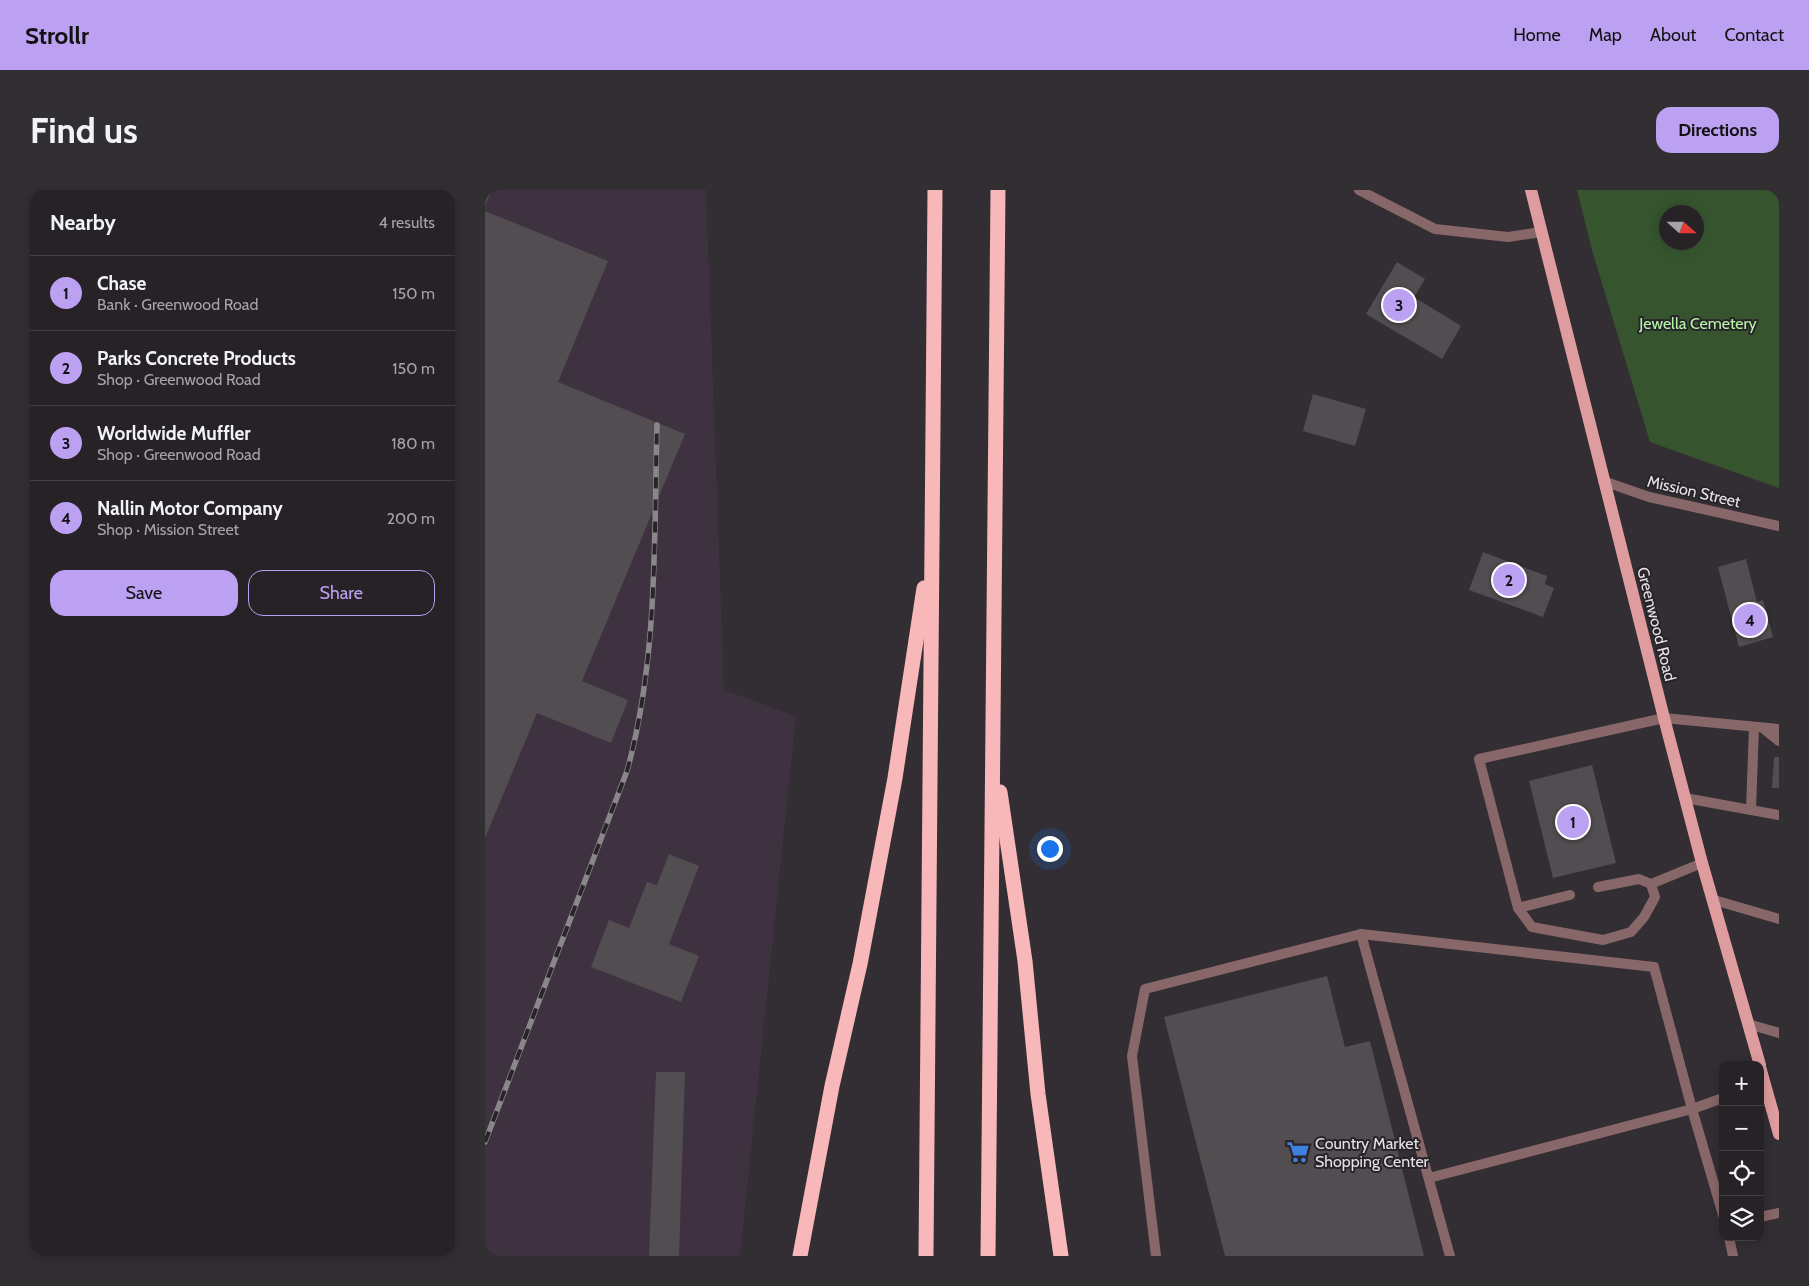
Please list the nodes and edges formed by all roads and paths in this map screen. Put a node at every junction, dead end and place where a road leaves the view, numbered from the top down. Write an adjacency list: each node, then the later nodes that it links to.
1 (935, 190): 8 (highway)
2 (998, 190): 13 (highway)
3 (1359, 190): 5 (street)
4 (1531, 190): 5 (main road, Greenwood Road)
5 (1541, 232): 6 (main road, Greenwood Road)
6 (1603, 481): 7 (street, Mission Street); 9 (main road, Greenwood Road)
7 (1779, 526)
8 (932, 534): 37 (highway); 38 (highway)
9 (1664, 718): 10 (street); 14 (main road, Greenwood Road); 22 (street)
10 (1758, 727): 11 (street); 12 (street); 15 (street)
11 (1779, 729)
12 (1779, 742)
13 (993, 745): 39 (highway); 40 (highway)
14 (1685, 798): 15 (street); 17 (main road, Greenwood Road)
15 (1751, 810): 16 (street)
16 (1779, 815)
17 (1702, 863): 18 (street); 21 (main road, Greenwood Road)
18 (1651, 884): 19 (street); 22 (street)
19 (1598, 888)
20 (1570, 895): 22 (street)
21 (1714, 900): 23 (street); 25 (main road, Greenwood Road)
22 (1518, 908)
23 (1779, 919)
24 (1361, 934): 30 (street); 32 (street); 41 (street)
25 (1749, 1024): 26 (street); 27 (main road, Greenwood Road)
26 (1779, 1033)
27 (1759, 1061)
28 (1764, 1088): 31 (main road, Greenwood Road)
29 (1719, 1099): 30 (street)
30 (1692, 1108): 32 (street); 33 (street)
31 (1779, 1134)
32 (1429, 1178): 42 (street)
33 (1719, 1201)
34 (1779, 1212): 35 (street)
35 (1764, 1216)
36 (1730, 1241): 43 (street)
37 (800, 1256)
38 (926, 1256)
39 (988, 1256)
40 (1061, 1256)
41 (1155, 1256)
42 (1450, 1256)
43 (1733, 1256)

